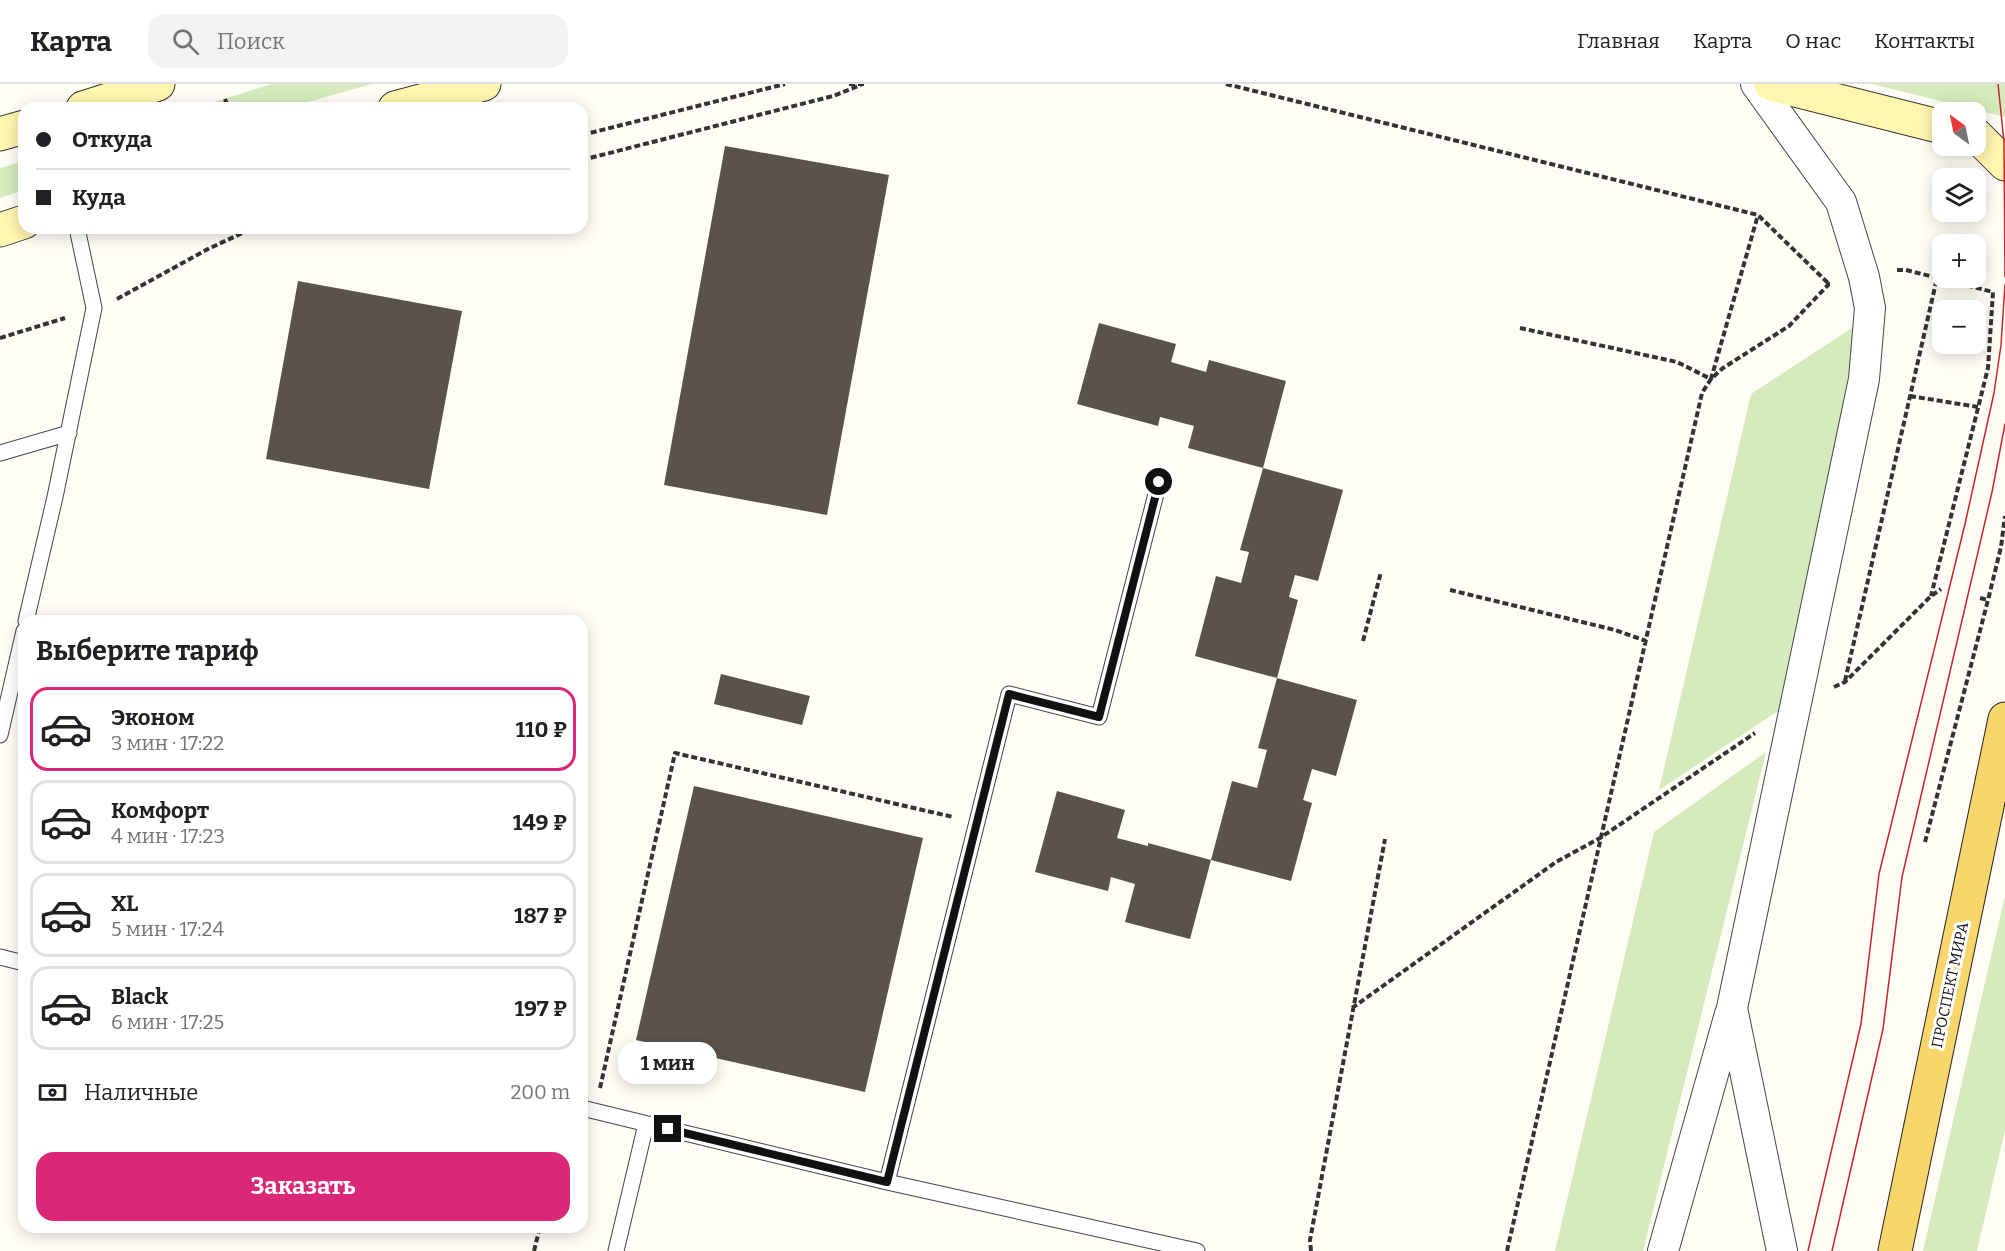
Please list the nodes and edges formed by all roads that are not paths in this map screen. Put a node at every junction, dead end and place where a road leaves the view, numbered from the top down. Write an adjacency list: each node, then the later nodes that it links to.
1 (158, 84): 5 (main road)
2 (484, 84): 6 (main road)
3 (1756, 84): 26 (street)
4 (1771, 84): 7 (main road)
5 (102, 102)
6 (416, 102)
7 (1932, 124)
8 (18, 129): 9 (main road)
9 (0, 134)
10 (1986, 137): 11 (main road)
11 (2005, 142)
12 (1986, 145): 13 (main road)
13 (2005, 164)
14 (18, 224): 15 (main road)
15 (0, 230)
16 (78, 234): 17 (lane)
17 (69, 433): 18 (lane); 20 (lane)
18 (0, 453)
19 (1159, 482): 29 (lane)
20 (27, 615)
21 (18, 657): 23 (lane)
22 (2005, 719): 34 (main road, ПРОСПЕКТ МИРА)
23 (0, 735)
24 (0, 957): 25 (lane)
25 (18, 962)
26 (1732, 1008): 32 (street); 33 (street)
27 (589, 1110): 28 (lane)
28 (646, 1124): 29 (lane); 30 (lane)
29 (887, 1182): 31 (lane)
30 (616, 1251)
31 (1197, 1251)
32 (1664, 1251)
33 (1782, 1251)
34 (1895, 1251)

